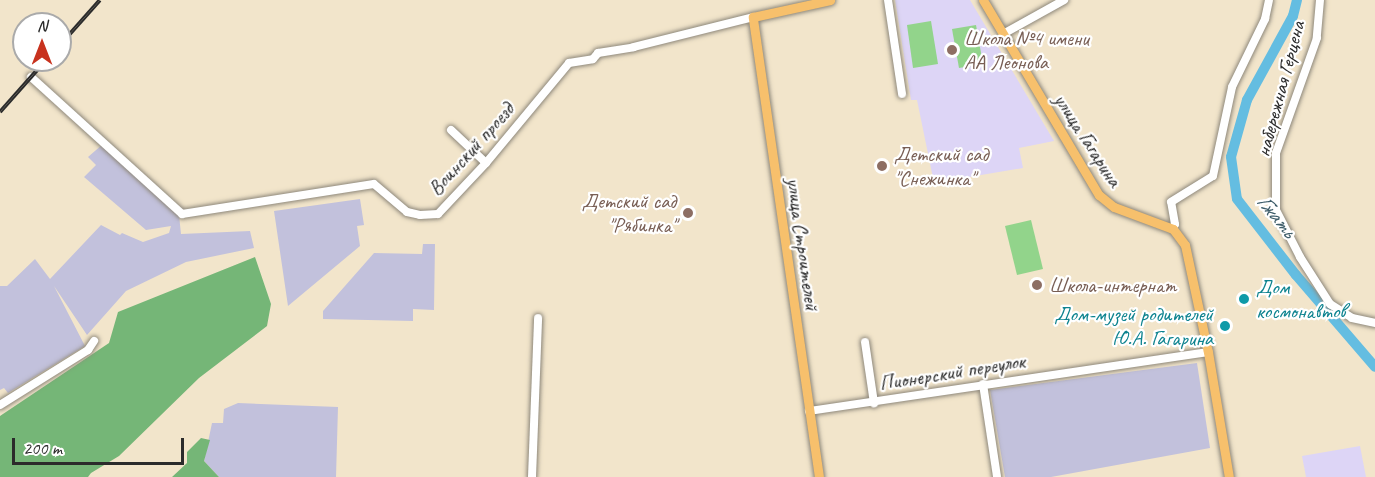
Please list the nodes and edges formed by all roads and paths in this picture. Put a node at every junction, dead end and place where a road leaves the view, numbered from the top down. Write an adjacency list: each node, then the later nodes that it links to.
1 (830, 0): 7 (main road, Воинский проезд)
2 (888, 0): 10 (street)
3 (983, 0): 8 (main road, улица Гагарина)
4 (1064, 0): 8 (street)
5 (1269, 0): 13 (street)
6 (1320, 0): 15 (street, набережная Герцена)
7 (753, 17): 12 (street, Воинский проезд); 22 (main road, улица Строителей)
8 (1003, 34): 13 (main road, улица Гагарина)
9 (31, 76): 12 (street, Воинский проезд)
10 (902, 94)
11 (451, 130): 12 (street)
12 (486, 163)
13 (1173, 229): 18 (main road)
14 (538, 318): 23 (street)
15 (1375, 323)
16 (94, 341): 21 (street)
17 (865, 342): 20 (street)
18 (1208, 352): 19 (street, Пионерский переулок); 26 (main road)
19 (983, 384): 20 (street, Пионерский переулок); 25 (street)
20 (874, 403): 22 (street, Пионерский переулок)
21 (0, 405)
22 (809, 411): 24 (main road, улица Строителей)
23 (532, 477)
24 (819, 477)
25 (997, 477)
26 (1229, 477)

